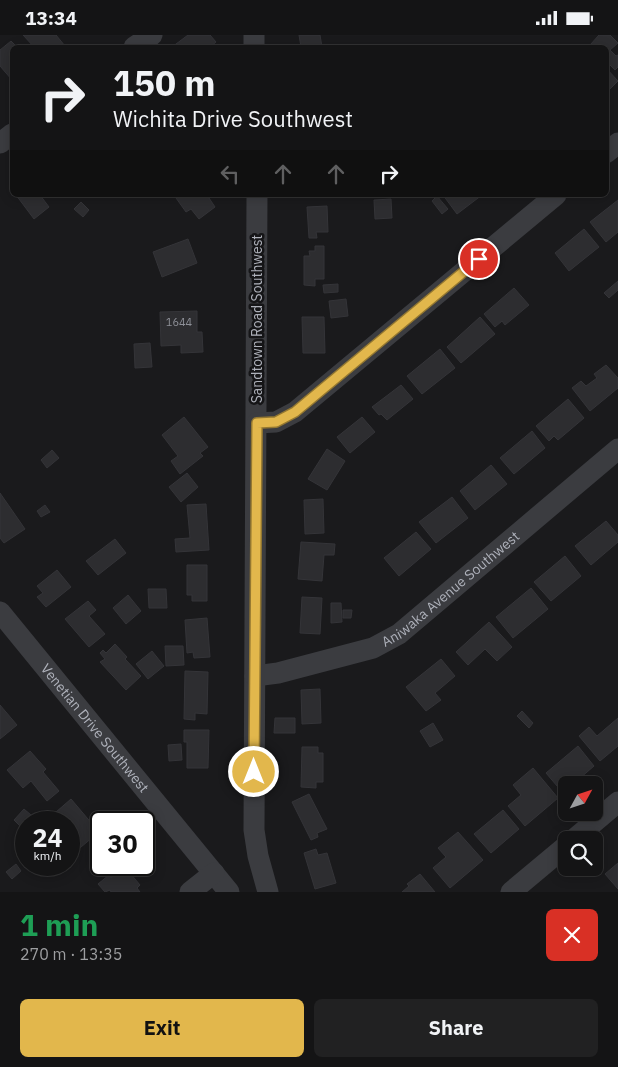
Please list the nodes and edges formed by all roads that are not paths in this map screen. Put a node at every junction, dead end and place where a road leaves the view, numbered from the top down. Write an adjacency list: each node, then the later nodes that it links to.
1 (152, 35): 2 (street)
2 (137, 45)
3 (258, 197): 5 (street, Sandtown Road Southwest)
4 (554, 197): 5 (street)
5 (257, 423): 8 (street, Sandtown Road Southwest)
6 (618, 449): 8 (street, Aniwaka Avenue Southwest)
7 (3, 622): 12 (street, Venetian Drive Southwest)
8 (255, 676): 15 (street, Sandtown Road Southwest)
9 (618, 802): 10 (street)
10 (584, 831)
11 (558, 853): 16 (street)
12 (214, 873): 13 (street); 14 (street, Venetian Drive Southwest)
13 (190, 892)
14 (229, 892)
15 (268, 892)
16 (511, 892)

